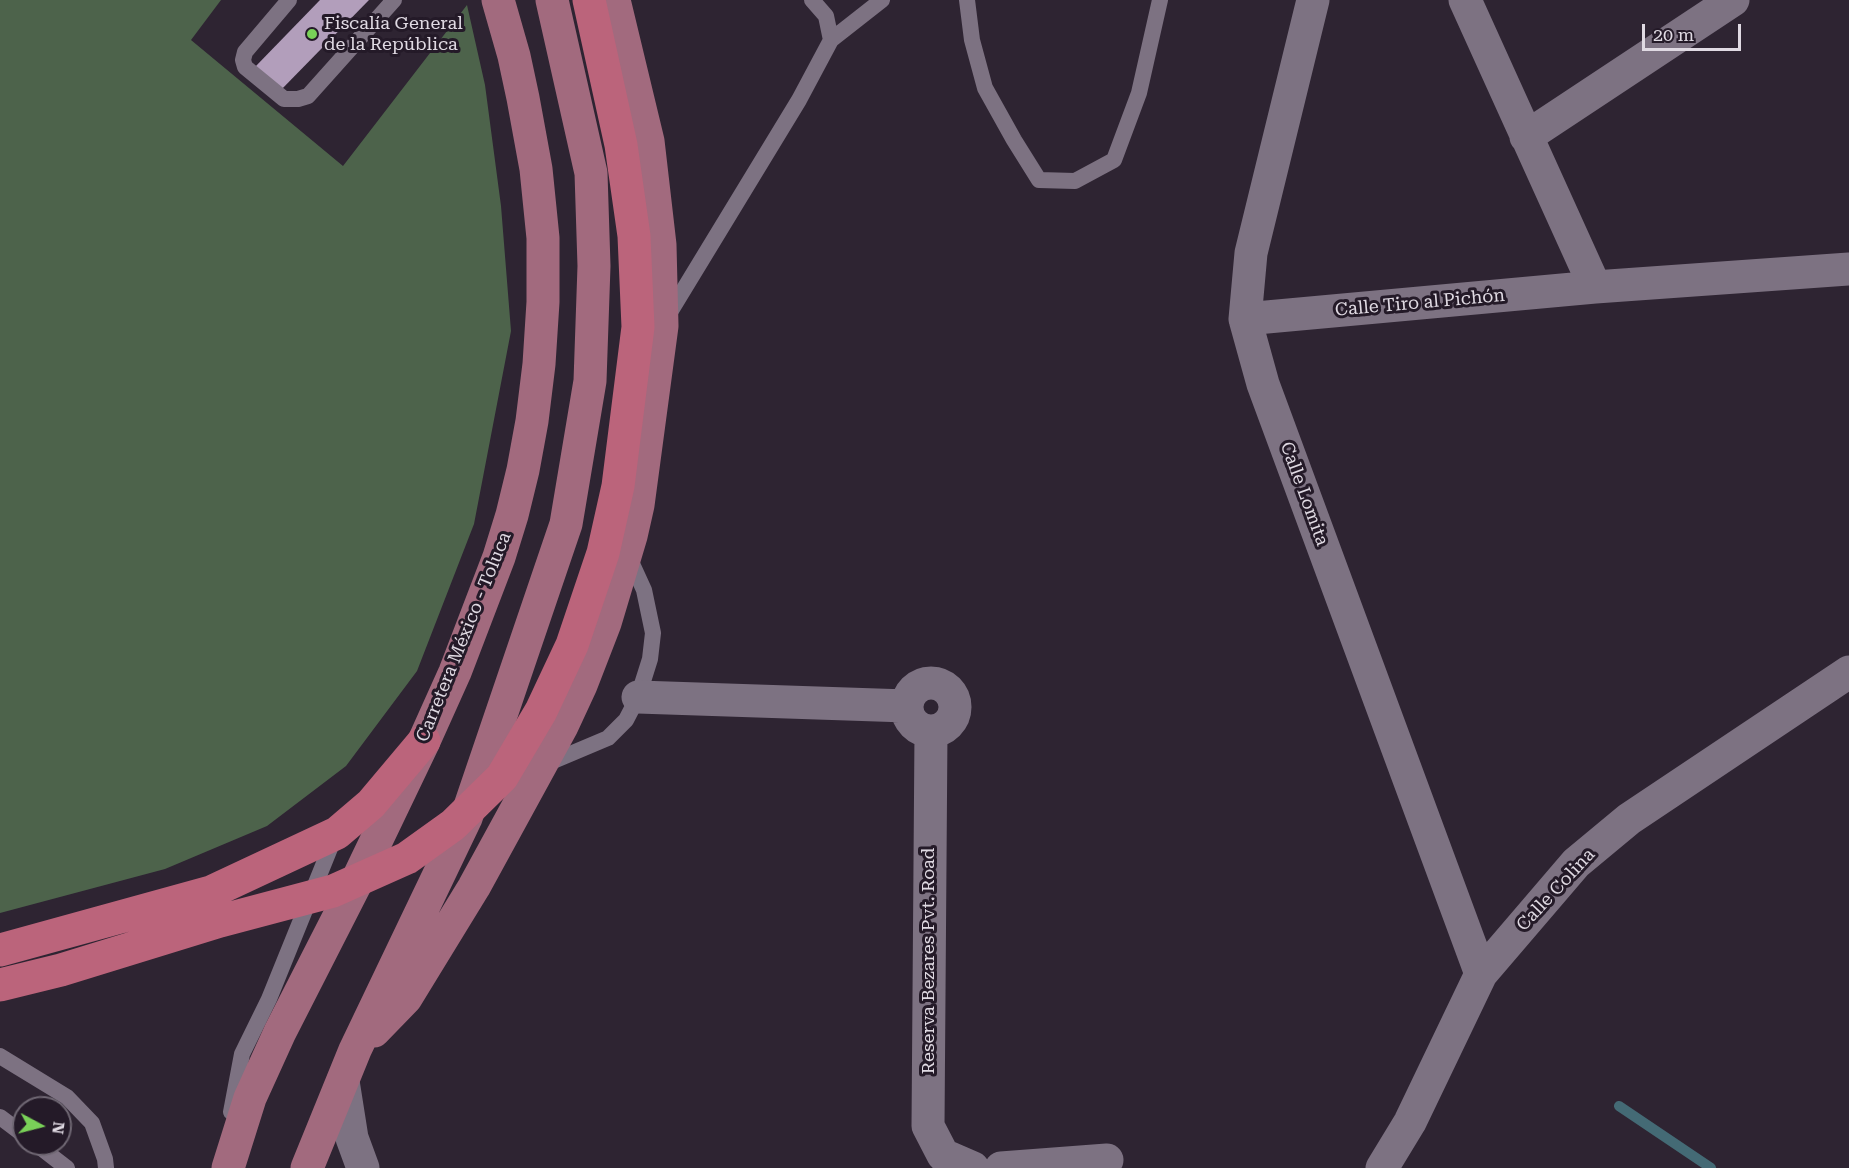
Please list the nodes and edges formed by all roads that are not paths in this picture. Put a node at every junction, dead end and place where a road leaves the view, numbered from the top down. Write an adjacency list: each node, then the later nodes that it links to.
1 (289, 0): 2 (lane)
2 (394, 0)
3 (498, 0): 25 (main road, Carretera México - Toluca)
4 (552, 0): 31 (main road)
5 (589, 0): 30 (highway)
6 (614, 0): 19 (main road)
7 (812, 0): 14 (lane)
8 (882, 0): 14 (lane)
9 (967, 0): 10 (lane)
10 (1160, 0)
11 (1313, 0): 18 (street, Calle Lomita)
12 (1465, 0): 15 (street)
13 (1733, 0): 15 (street)
14 (831, 40): 19 (lane)
15 (1526, 137): 17 (street)
16 (1849, 269): 17 (street, Calle Tiro al Pichón)
17 (1595, 287): 18 (street, Calle Tiro al Pichón)
18 (1245, 319): 29 (street, Calle Lomita)
19 (662, 326): 20 (main road)
20 (627, 552): 22 (lane); 26 (main road)
21 (1849, 672): 29 (street, Calle Colina)
22 (638, 697): 23 (street); 26 (lane)
23 (907, 706): 24 (street); 24 (street)
24 (931, 731): 42 (street, Reserva Bezares Pvt. Road)
25 (424, 741): 27 (highway); 39 (main road, Carretera México - Toluca)
26 (538, 768): 31 (main road)
27 (336, 833): 28 (highway); 38 (lane)
28 (0, 950)
29 (1481, 974): 44 (street, Calle Colina)
30 (0, 985)
31 (355, 1050): 33 (main road)
32 (0, 1056): 37 (lane)
33 (343, 1081): 40 (main road); 41 (street)
34 (52, 1156): 36 (lane)
35 (1107, 1160): 43 (street)
36 (67, 1168)
37 (106, 1168)
38 (222, 1168)
39 (228, 1168)
40 (307, 1168)
41 (363, 1168)
42 (973, 1168)
43 (1001, 1168)
44 (1382, 1168)

